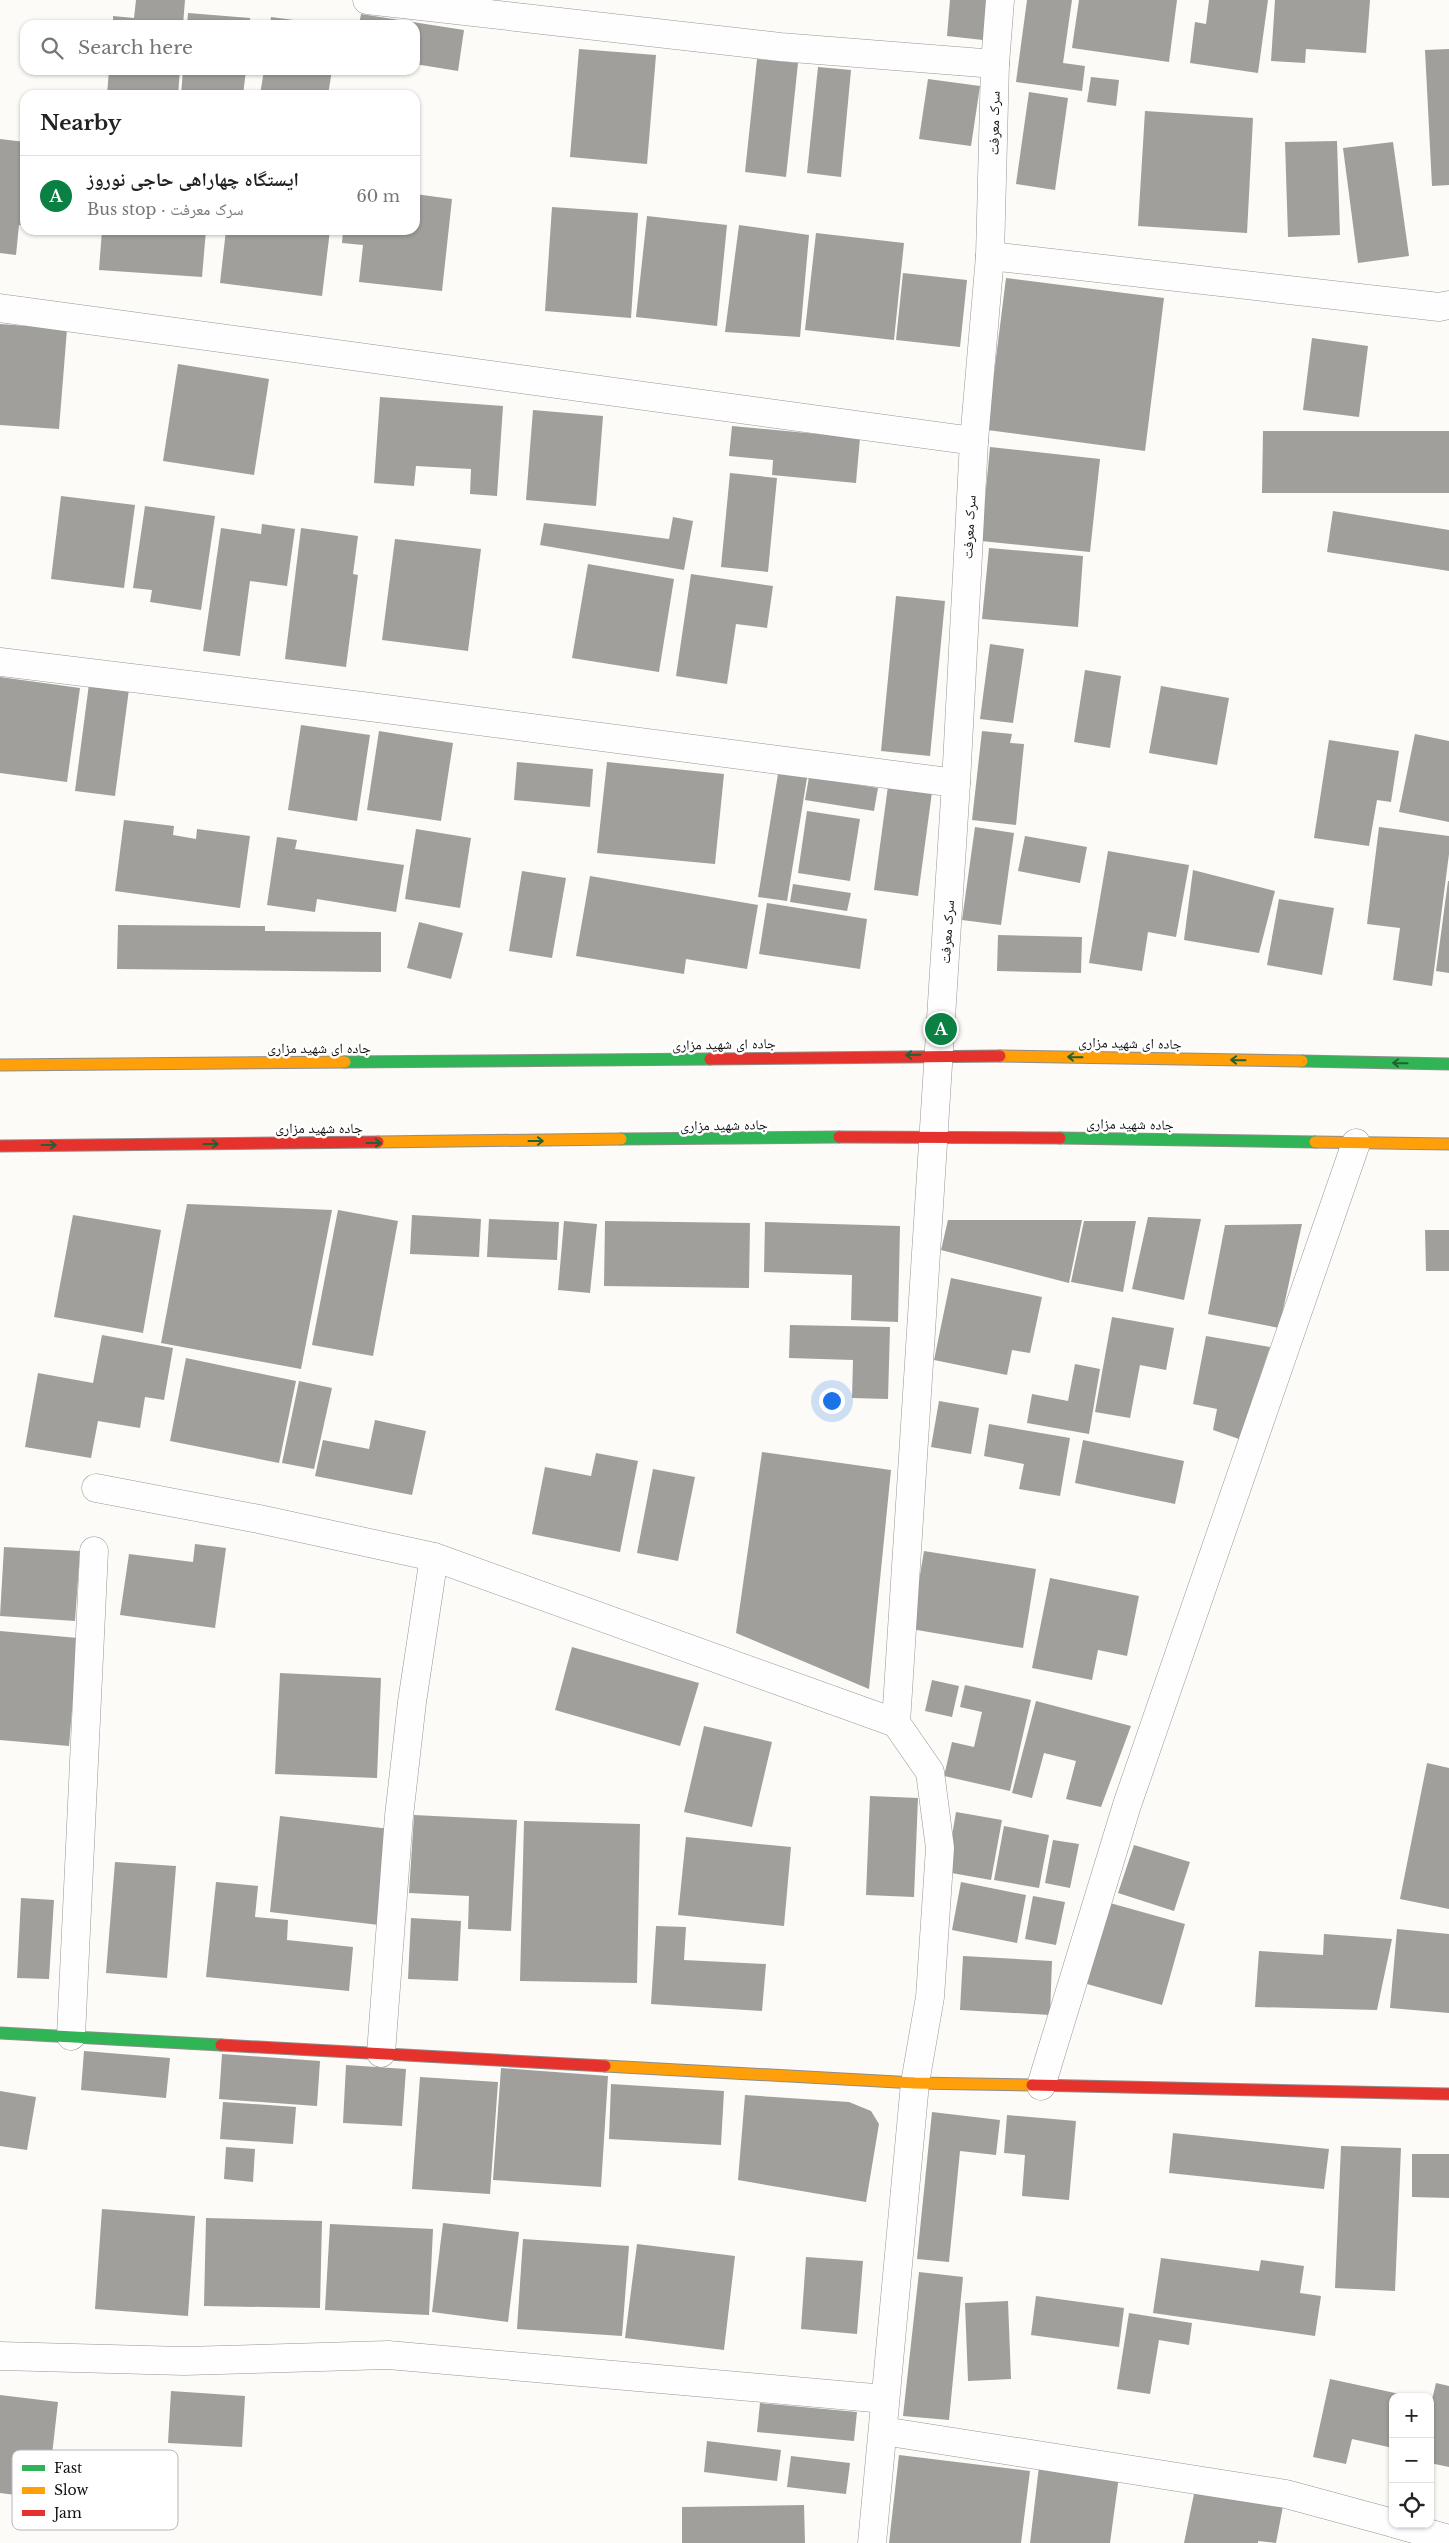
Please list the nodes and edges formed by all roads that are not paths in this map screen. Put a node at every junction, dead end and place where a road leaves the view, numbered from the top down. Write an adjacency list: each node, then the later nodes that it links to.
1 (367, 0): 3 (street)
2 (1000, 0): 3 (street, سرک معرفت)
3 (995, 64): 4 (street, سرک معرفت)
4 (990, 256): 5 (street); 7 (street, سرک معرفت)
5 (1449, 305)
6 (0, 308): 7 (street)
7 (974, 441): 9 (street, سرک معرفت)
8 (0, 662): 9 (street)
9 (956, 784): 10 (street, سرک معرفت)
10 (939, 1055): 11 (main road, جاده ای شهید مزاری, one-way to 10); 12 (main road, جاده ای شهید مزاری, one-way to 12); 13 (street, سرک معرفت)
11 (1449, 1064)
12 (0, 1065)
13 (933, 1136): 14 (main road, جاده شهید مزاری); 16 (main road, جاده شهید مزاری, one-way to 13); 20 (street, سرک معرفت)
14 (1356, 1143): 15 (main road, جاده شهید مزاری); 25 (street)
15 (1449, 1144)
16 (0, 1146)
17 (96, 1488): 19 (street)
18 (94, 1551): 22 (street)
19 (434, 1557): 20 (street); 23 (street)
20 (896, 1723): 24 (street)
21 (0, 2033): 22 (main road)
22 (71, 2036): 23 (main road)
23 (381, 2053): 24 (main road)
24 (915, 2083): 25 (main road); 28 (street)
25 (1040, 2086): 26 (main road)
26 (1449, 2094)
27 (0, 2356): 28 (street)
28 (885, 2399): 29 (street)
29 (883, 2431): 30 (street); 33 (street)
30 (1389, 2523)
31 (1409, 2528): 32 (street)
32 (1449, 2539)
33 (872, 2543)

